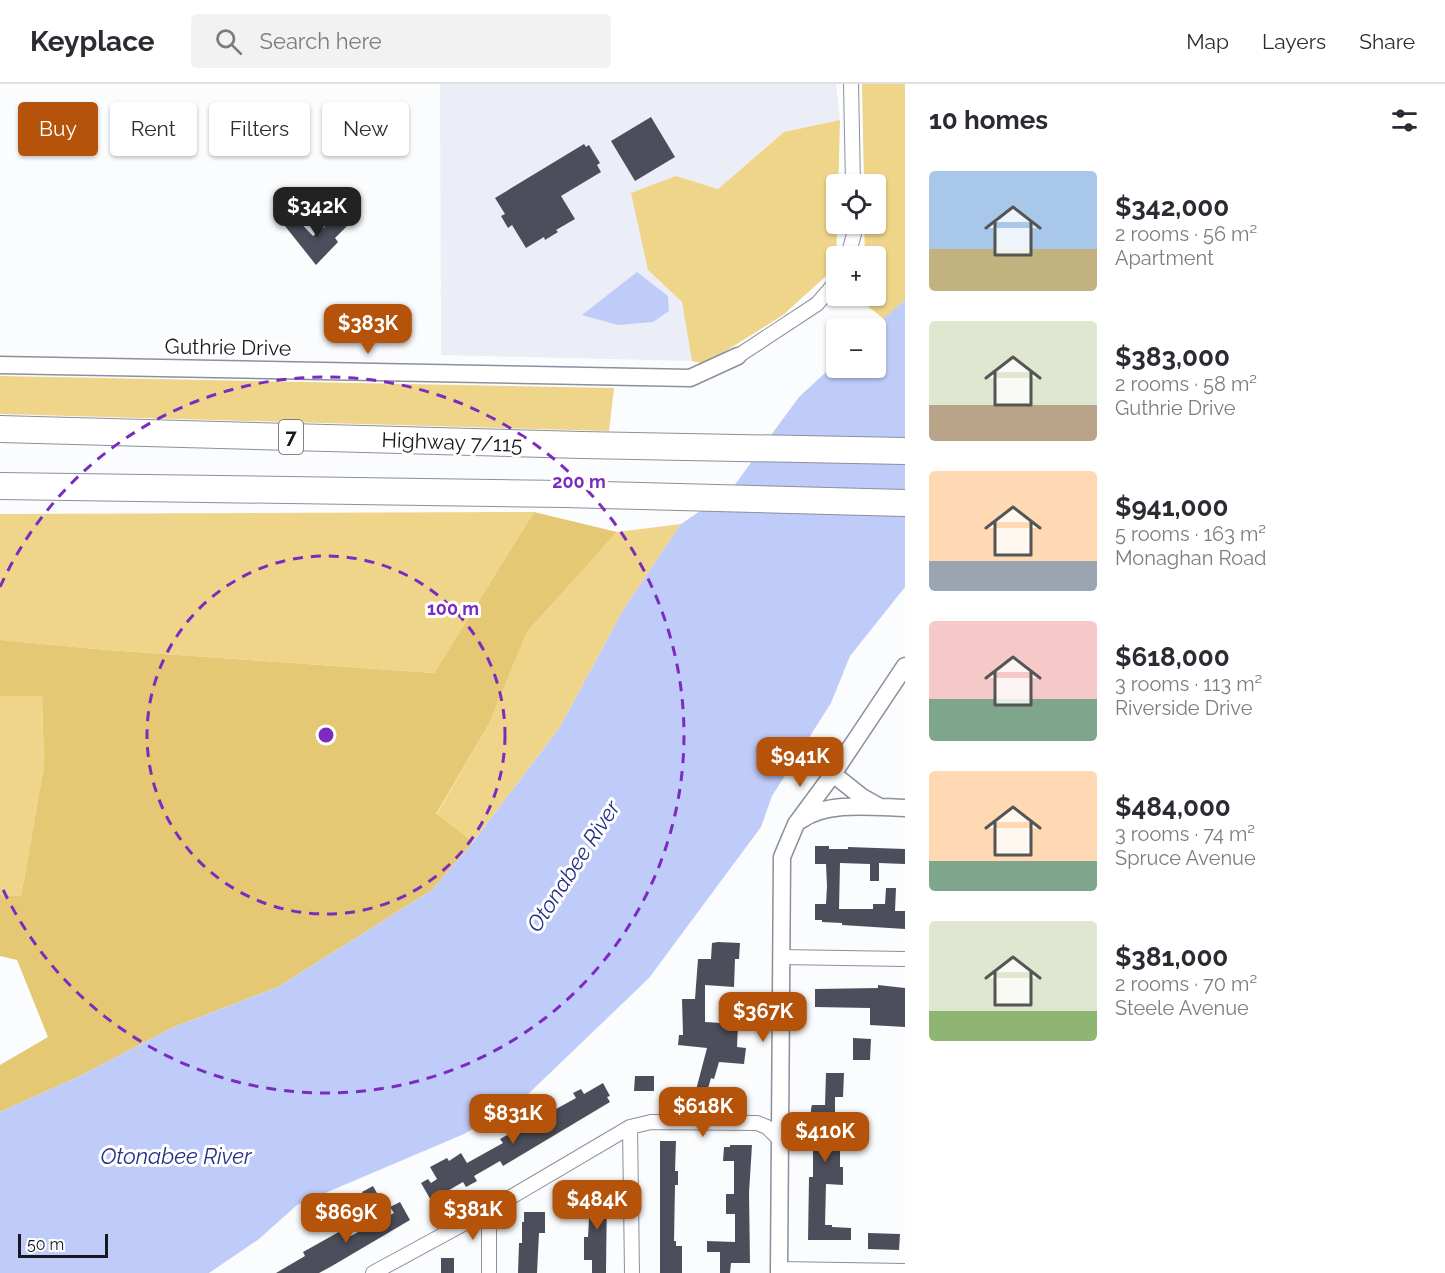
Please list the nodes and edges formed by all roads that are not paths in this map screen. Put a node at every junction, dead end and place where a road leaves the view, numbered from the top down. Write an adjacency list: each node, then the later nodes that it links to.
1 (851, 84): 2 (street)
2 (853, 174)
3 (826, 294): 4 (street)
4 (738, 356): 5 (street, Guthrie Drive)
5 (0, 365)
6 (0, 429): 7 (highway, Highway 7/115 / 7)
7 (905, 451)
8 (0, 487): 9 (highway)
9 (905, 503)
10 (905, 666): 11 (street)
11 (833, 774): 12 (street); 14 (street)
12 (880, 807): 13 (street); 14 (street)
13 (905, 808)
14 (796, 824): 15 (street)
15 (781, 957): 16 (street); 18 (street)
16 (905, 959)
17 (630, 1127): 18 (street); 19 (street); 24 (street)
18 (779, 1139): 20 (street)
19 (489, 1210): 22 (street); 23 (street)
20 (778, 1271): 21 (street)
21 (905, 1271)
22 (373, 1273)
23 (489, 1273)
24 (632, 1273)

